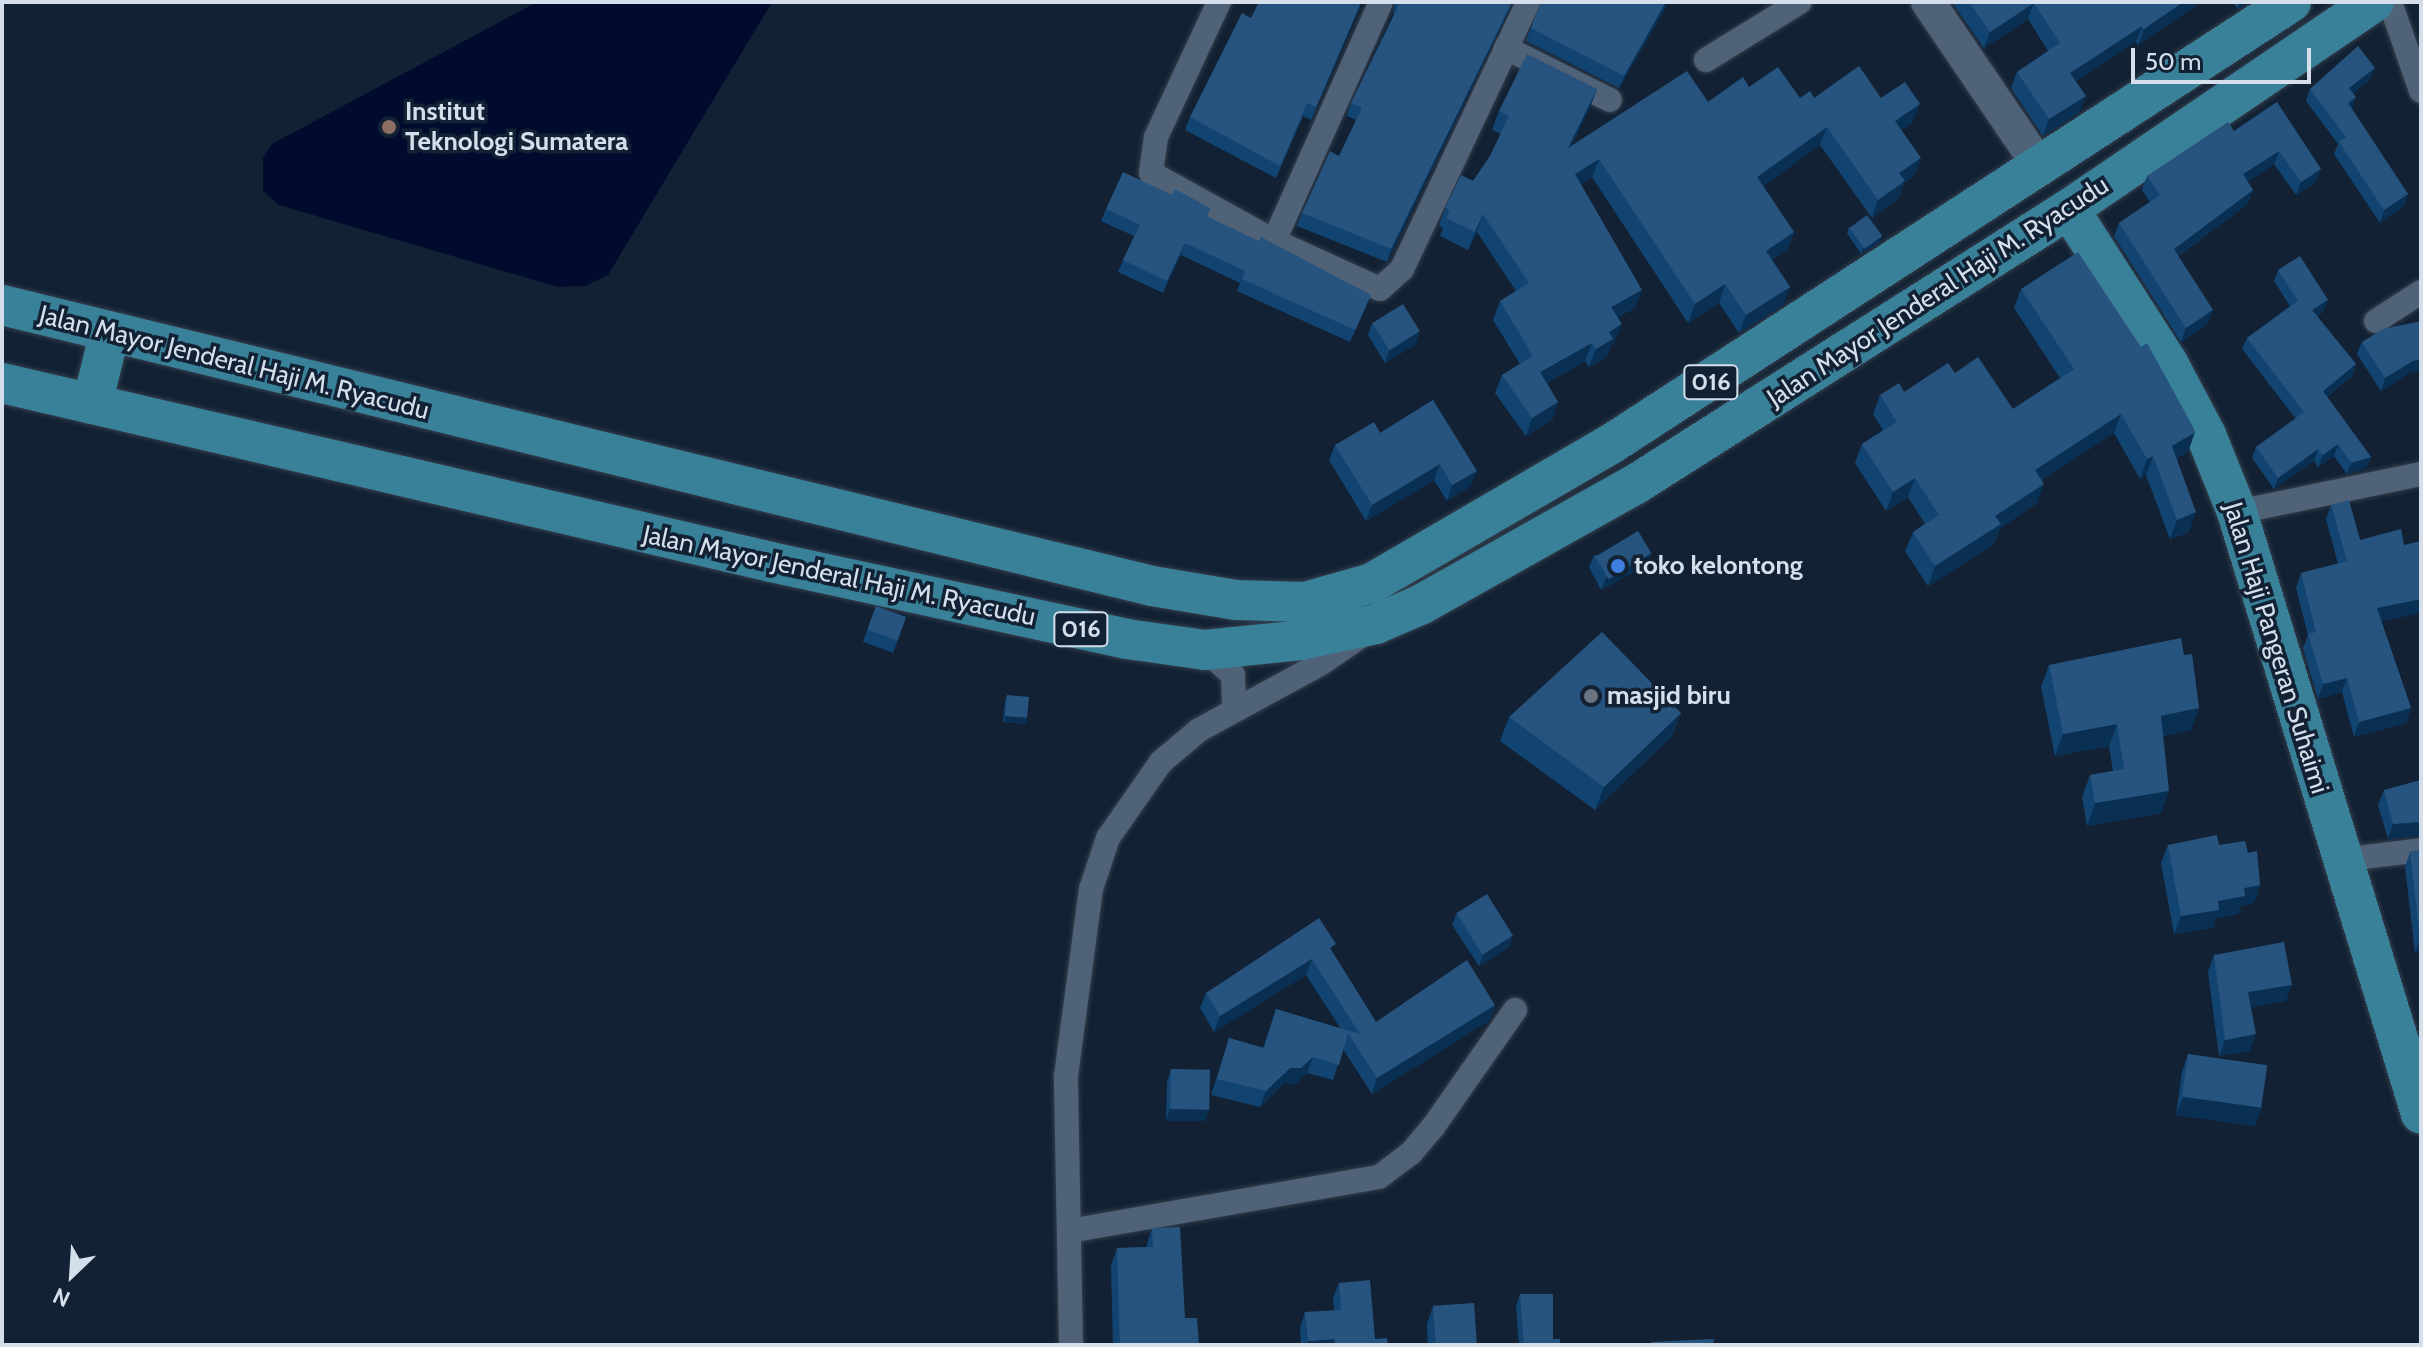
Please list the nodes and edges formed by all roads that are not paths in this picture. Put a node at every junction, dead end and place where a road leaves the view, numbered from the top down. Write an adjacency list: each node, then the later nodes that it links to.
1 (1219, 2): 15 (street)
2 (1381, 2): 15 (street)
3 (1528, 2): 9 (street)
4 (1800, 2): 10 (street)
5 (1928, 2): 13 (street)
6 (2291, 2): 13 (main road, Jalan Mayor Jenderal Haji M. Ryacudu)
7 (2374, 2): 14 (main road, Jalan Mayor Jenderal Haji M. Ryacudu)
8 (2390, 2): 11 (street)
9 (1506, 48): 12 (street); 15 (street)
10 (1706, 60)
11 (2421, 91)
12 (1610, 100)
13 (2041, 168): 22 (main road, Jalan Mayor Jenderal Haji M. Ryacudu / 016)
14 (2069, 209): 24 (main road, Jalan Mayor Jenderal Haji M. Ryacudu / 016); 25 (main road, Jalan Haji Pangeran Suhaimi)
15 (1274, 241)
16 (2421, 292): 18 (street)
17 (2, 305): 19 (main road, Jalan Mayor Jenderal Haji M. Ryacudu / 016)
18 (2376, 321)
19 (110, 332): 21 (main road); 22 (main road, Jalan Mayor Jenderal Haji M. Ryacudu / 016)
20 (2, 383): 21 (main road, Jalan Mayor Jenderal Haji M. Ryacudu / 016)
21 (92, 404): 27 (main road, Jalan Mayor Jenderal Haji M. Ryacudu / 016)
22 (1611, 444): 24 (main road)
23 (2421, 474): 25 (street)
24 (1636, 484): 26 (main road, Jalan Mayor Jenderal Haji M. Ryacudu / 016)
25 (2237, 512): 30 (main road, Jalan Haji Pangeran Suhaimi)
26 (1376, 624): 27 (main road, Jalan Mayor Jenderal Haji M. Ryacudu / 016); 28 (street)
27 (1205, 650): 28 (street)
28 (1234, 708): 33 (street)
29 (2421, 850): 30 (street)
30 (2340, 860): 32 (main road, Jalan Haji Pangeran Suhaimi)
31 (1515, 1010): 33 (street)
32 (2419, 1104)
33 (1069, 1231): 34 (street)
34 (1071, 1345)

